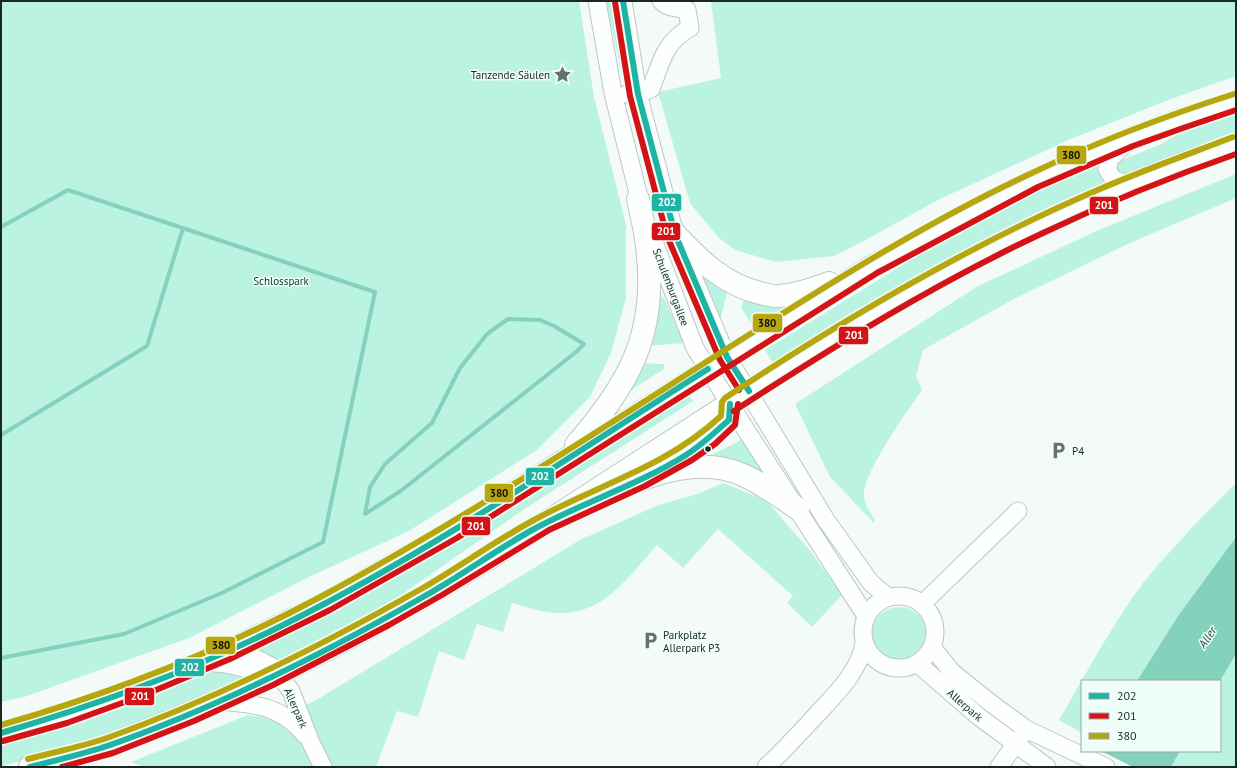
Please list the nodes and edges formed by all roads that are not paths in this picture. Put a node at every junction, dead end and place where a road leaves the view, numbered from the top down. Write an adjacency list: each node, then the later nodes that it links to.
1 (597, 1): 4 (street, Schulenburgallee)
2 (623, 1): 5 (street, Schulenburgallee)
3 (667, 4): 5 (street)
4 (612, 93): 5 (street); 10 (street, Schulenburgallee)
5 (638, 94): 11 (street, Schulenburgallee)
6 (1236, 102): 7 (main road)
7 (1130, 139): 9 (street); 12 (main road)
8 (1236, 146): 9 (main road)
9 (1128, 185): 15 (main road)
10 (638, 199): 14 (street, Schulenburgallee); 17 (main road)
11 (675, 234): 12 (main road); 13 (street, Schulenburgallee)
12 (873, 266): 13 (main road)
13 (727, 357): 14 (main road); 15 (street, Schulenburgallee)
14 (708, 369): 16 (street, Schulenburgallee); 17 (main road)
15 (749, 391): 16 (main road); 22 (street)
16 (730, 404): 18 (street); 19 (street); 21 (main road)
17 (559, 464): 27 (main road)
18 (652, 475): 19 (main road); 21 (main road)
19 (798, 509): 24 (street)
20 (1018, 511): 23 (street)
21 (544, 524): 31 (main road)
22 (888, 597): 23 (street); 24 (street)
23 (922, 604): 26 (street)
24 (866, 616): 25 (street)
25 (864, 643): 30 (street); 32 (street)
26 (932, 647): 29 (street); 34 (street, Allerpark)
27 (226, 652): 28 (main road); 31 (street, Allerpark)
28 (202, 663): 31 (street); 35 (main road)
29 (917, 663): 30 (street); 37 (street, Allerpark)
30 (882, 664): 32 (street)
31 (278, 674): 33 (main road); 36 (street, Allerpark)
32 (840, 689): 40 (street)
33 (218, 702): 36 (street, Allerpark); 38 (main road)
34 (1026, 729): 37 (street); 43 (street, Allerpark)
35 (1, 733)
36 (311, 743): 39 (street, Allerpark)
37 (1015, 745): 41 (street); 42 (street, Allerpark)
38 (30, 767)
39 (323, 767)
40 (766, 767)
41 (999, 767)
42 (1047, 767)
43 (1106, 767)

